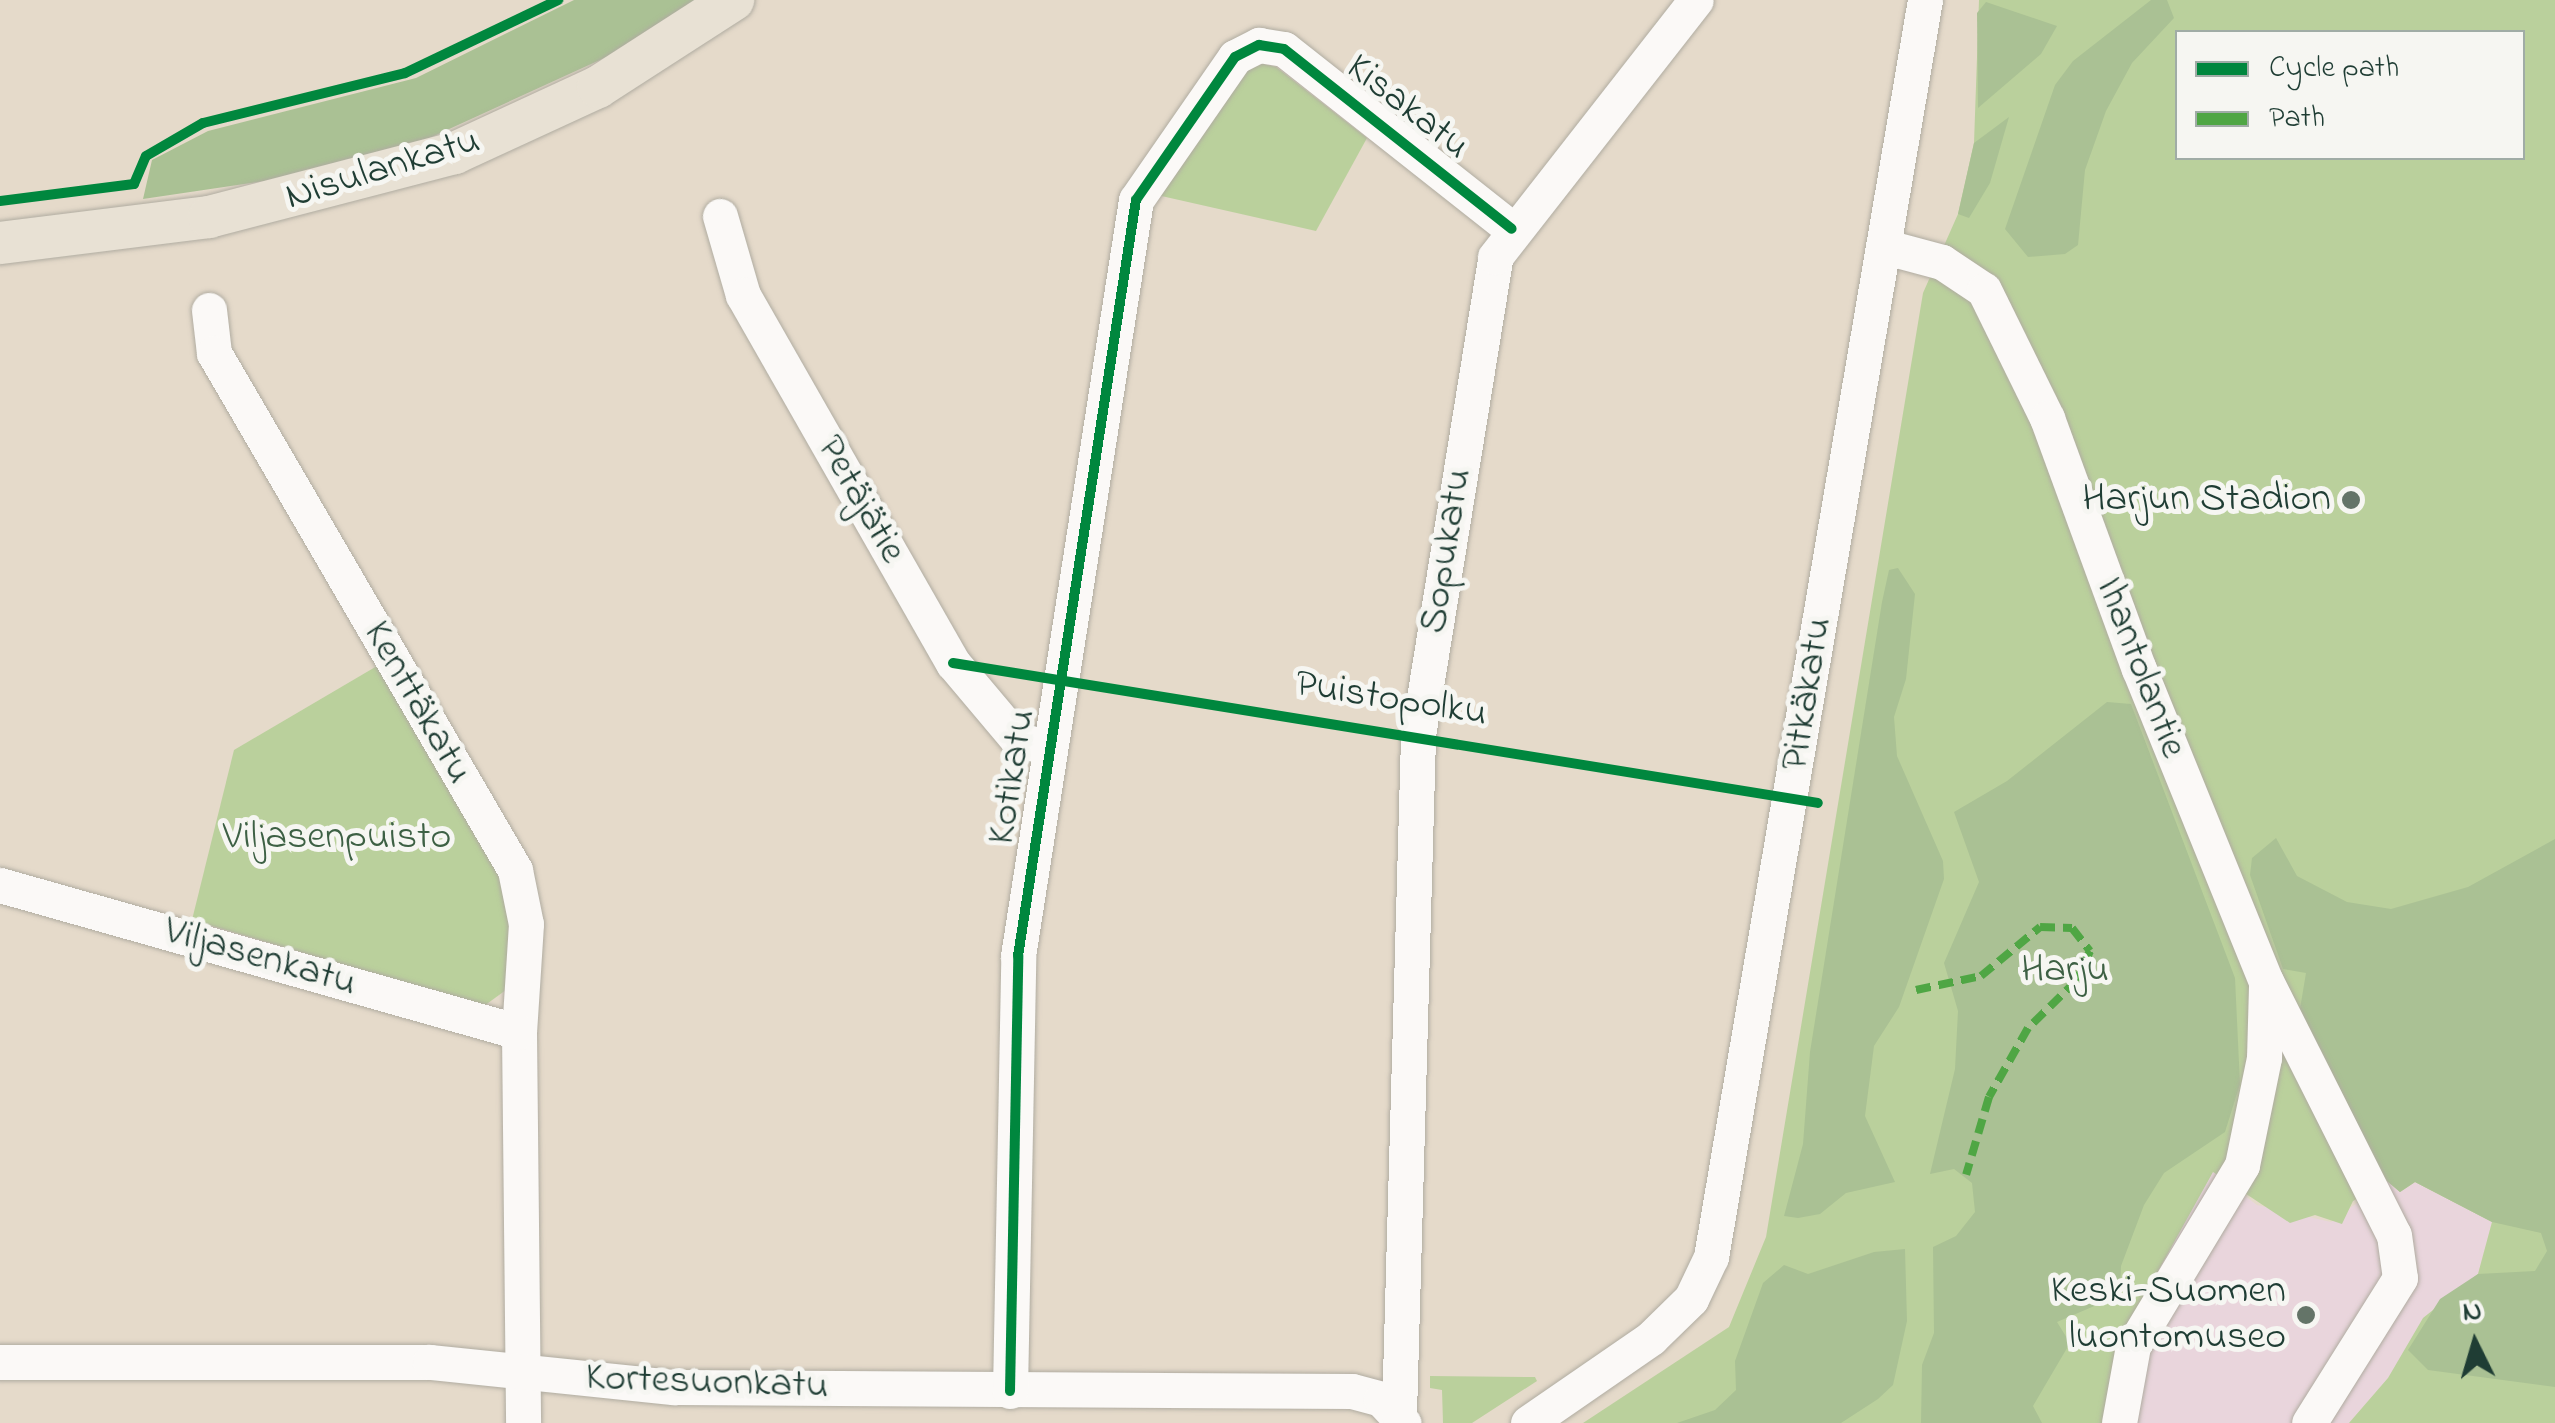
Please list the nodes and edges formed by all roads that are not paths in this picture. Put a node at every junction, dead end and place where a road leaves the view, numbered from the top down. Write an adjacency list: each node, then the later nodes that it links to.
1 (733, 0): 7 (main road, Nisulankatu)
2 (1696, 0): 6 (street, Sopukatu)
3 (1925, 0): 8 (street, Pitkäkatu)
4 (1259, 45): 6 (street, Kisakatu); 10 (street, Kotikatu)
5 (720, 216): 10 (street, Petäjätie)
6 (1512, 228): 17 (street, Sopukatu)
7 (0, 242)
8 (1886, 248): 12 (street, Ihantolantie); 19 (street, Pitkäkatu)
9 (209, 310): 13 (street, Kenttäkatu)
10 (1046, 747): 16 (street, Kotikatu)
11 (0, 885): 13 (street, Viljasenkatu)
12 (2266, 981): 20 (street, Ihantolantie); 21 (street, Ihantolantie)
13 (520, 1032): 15 (street, Kenttäkatu)
14 (0, 1362): 15 (street, Kortesuonkatu)
15 (522, 1372): 16 (street, Kortesuonkatu); 18 (street, Kenttäkatu)
16 (1010, 1391): 17 (street, Kortesuonkatu)
17 (1401, 1418)
18 (522, 1423)
19 (1528, 1423)
20 (2119, 1423)
21 (2310, 1423)

